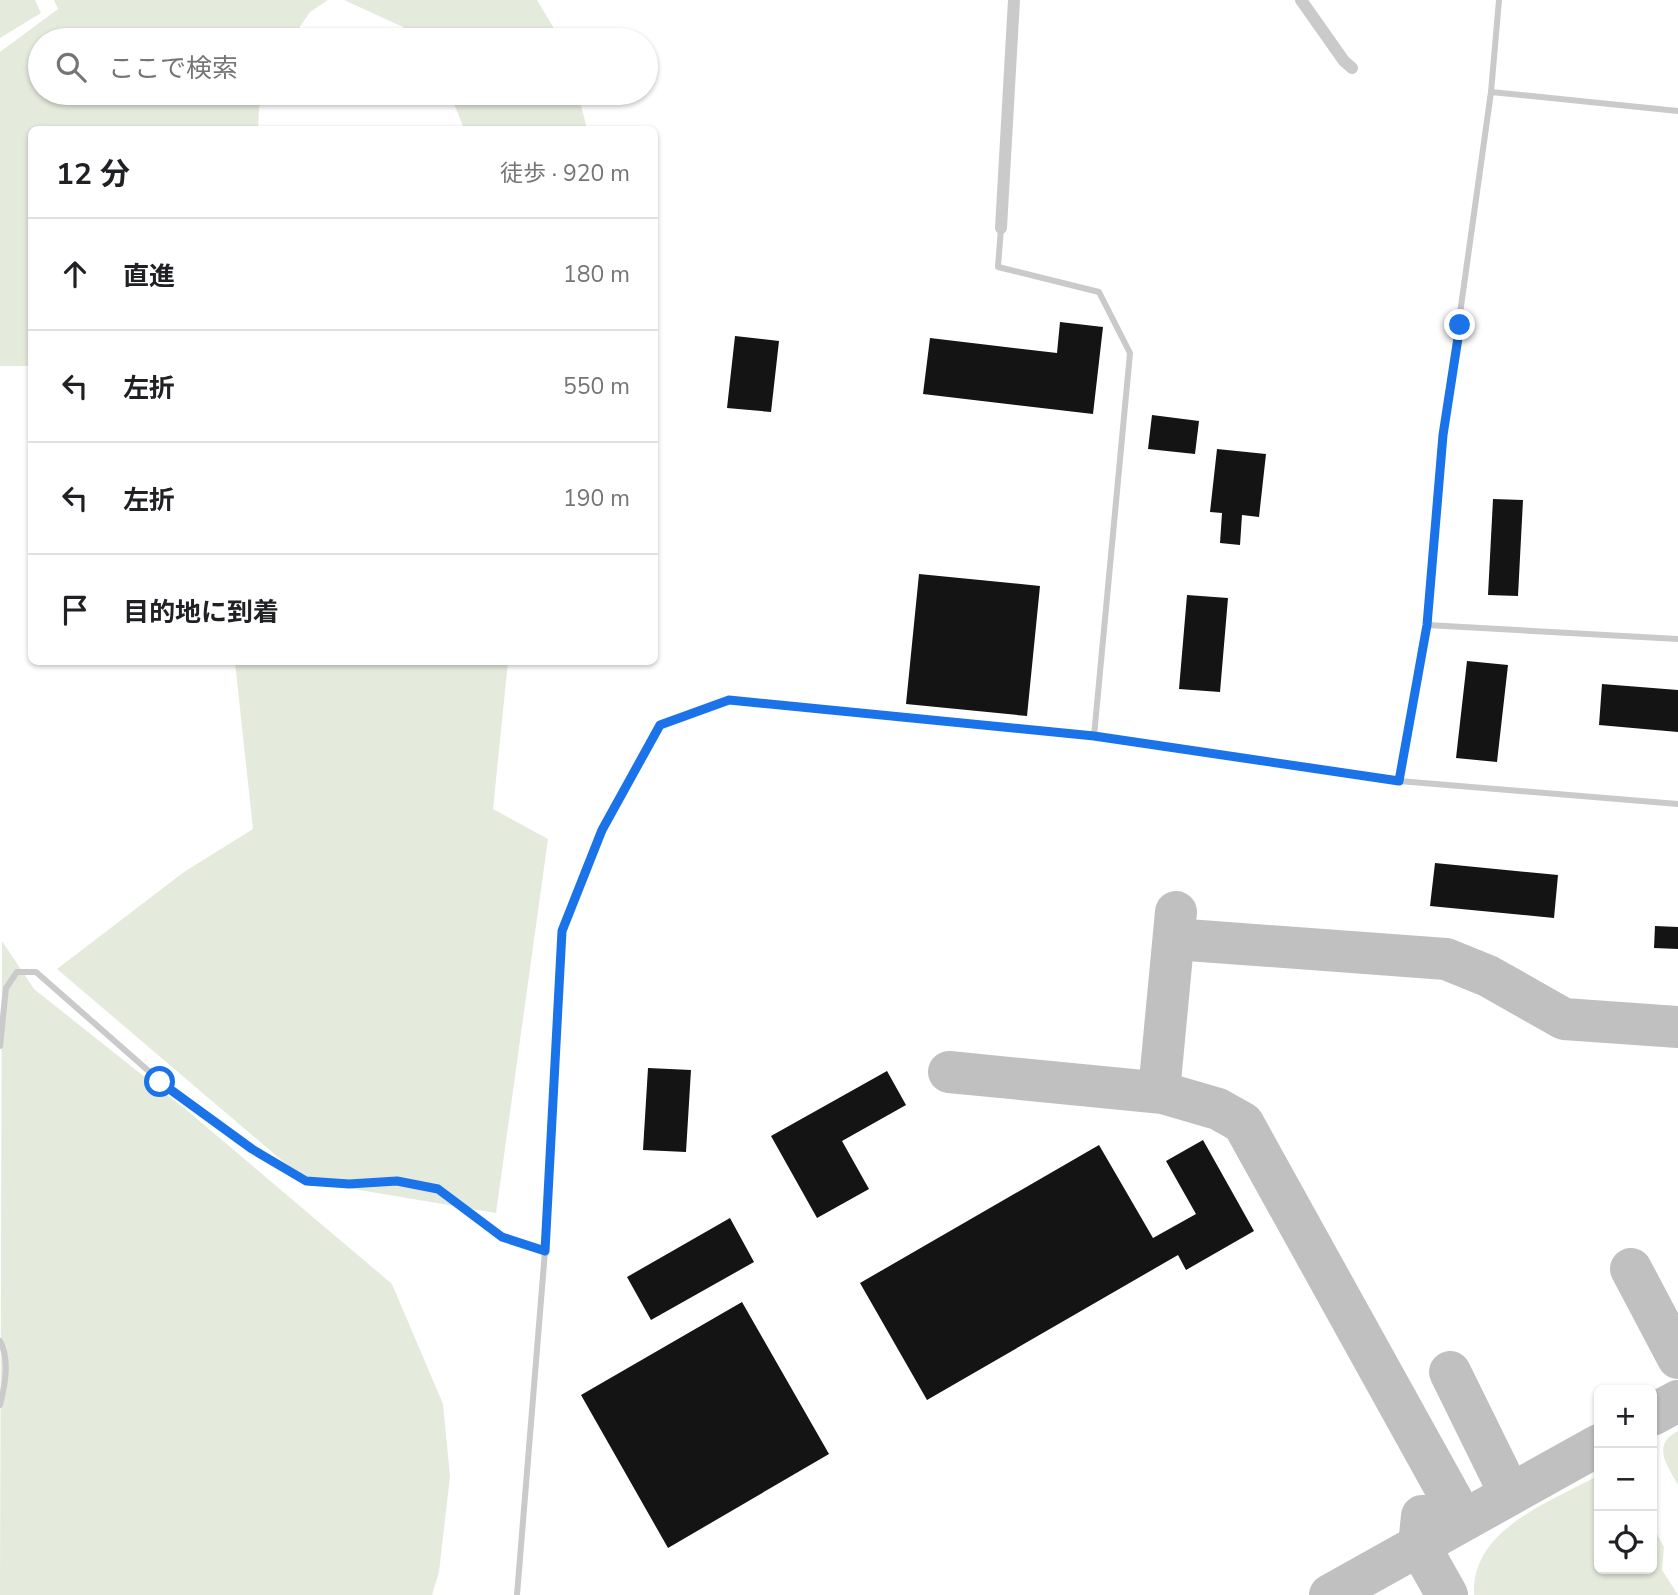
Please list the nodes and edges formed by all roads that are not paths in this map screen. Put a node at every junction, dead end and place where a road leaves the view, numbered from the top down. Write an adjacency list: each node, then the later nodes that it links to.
1 (1014, 0): 7 (street)
2 (1301, 0): 4 (street)
3 (1499, 0): 5 (lane)
4 (1352, 68)
5 (1491, 92): 6 (lane); 8 (lane)
6 (1678, 111)
7 (1001, 228): 10 (lane)
8 (1427, 625): 9 (lane); 11 (lane)
9 (1678, 639)
10 (1094, 736): 11 (lane); 14 (lane)
11 (1399, 781): 12 (lane)
12 (1678, 804)
13 (0, 1046): 14 (lane)
14 (545, 1251): 17 (lane)
15 (0, 1341): 16 (lane)
16 (0, 1405)
17 (517, 1595)

